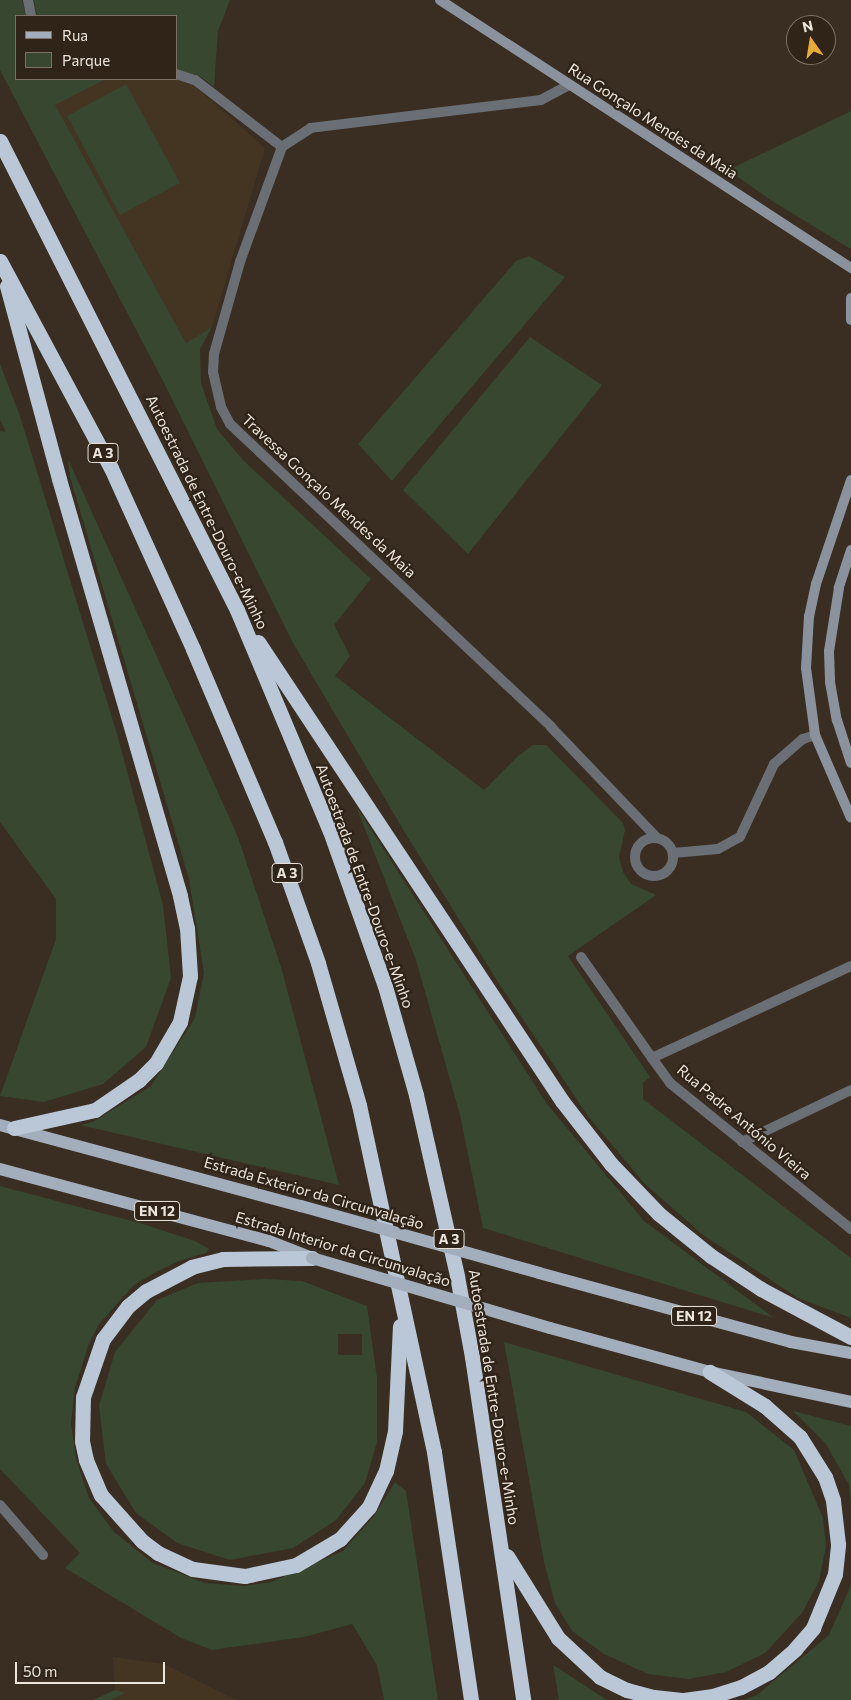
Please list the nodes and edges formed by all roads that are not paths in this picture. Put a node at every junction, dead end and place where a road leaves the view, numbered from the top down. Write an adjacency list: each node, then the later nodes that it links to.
1 (28, 0): 3 (street)
2 (440, 0): 5 (main road, Rua Gonçalo Mendes da Maia)
3 (31, 15)
4 (178, 75): 7 (street)
5 (569, 85): 7 (street); 9 (main road, Rua Gonçalo Mendes da Maia)
6 (0, 141): 14 (highway, Autoestrada de Entre-Douro-e-Minho / A 3)
7 (282, 146): 18 (street, Travessa Gonçalo Mendes da Maia)
8 (0, 262): 24 (highway); 29 (highway, A 3)
9 (851, 268)
10 (851, 298): 11 (main road)
11 (851, 320)
12 (851, 480): 15 (main road)
13 (851, 550): 16 (main road)
14 (237, 610): 30 (highway); 35 (highway, Autoestrada de Entre-Douro-e-Minho / A 3)
15 (815, 735): 17 (main road); 19 (street)
16 (851, 763)
17 (851, 818)
18 (656, 837): 19 (street, Travessa Gonçalo Mendes da Maia); 19 (street)
19 (673, 852)
20 (581, 957): 22 (street)
21 (851, 966): 22 (street, Rua Padre António Vieira)
22 (652, 1058): 25 (street, Rua Padre António Vieira)
23 (851, 1090): 25 (street)
24 (7, 1126): 31 (main road, Estrada Exterior da Circunvalação / EN 12, bridge)
25 (742, 1142): 27 (street, Rua Padre António Vieira)
26 (0, 1169): 28 (main road, Estrada Interior da Circunvalação / EN 12)
27 (851, 1229)
28 (312, 1258): 29 (highway); 32 (main road, Estrada Interior da Circunvalação / EN 12, bridge)
29 (400, 1300): 37 (highway, A 3)
30 (851, 1337)
31 (851, 1353)
32 (710, 1372): 33 (main road, Estrada Interior da Circunvalação / EN 12); 35 (highway)
33 (851, 1402)
34 (0, 1505): 36 (street)
35 (501, 1546): 38 (highway, Autoestrada de Entre-Douro-e-Minho / A 3)
36 (42, 1555)
37 (471, 1700)
38 (523, 1700)

